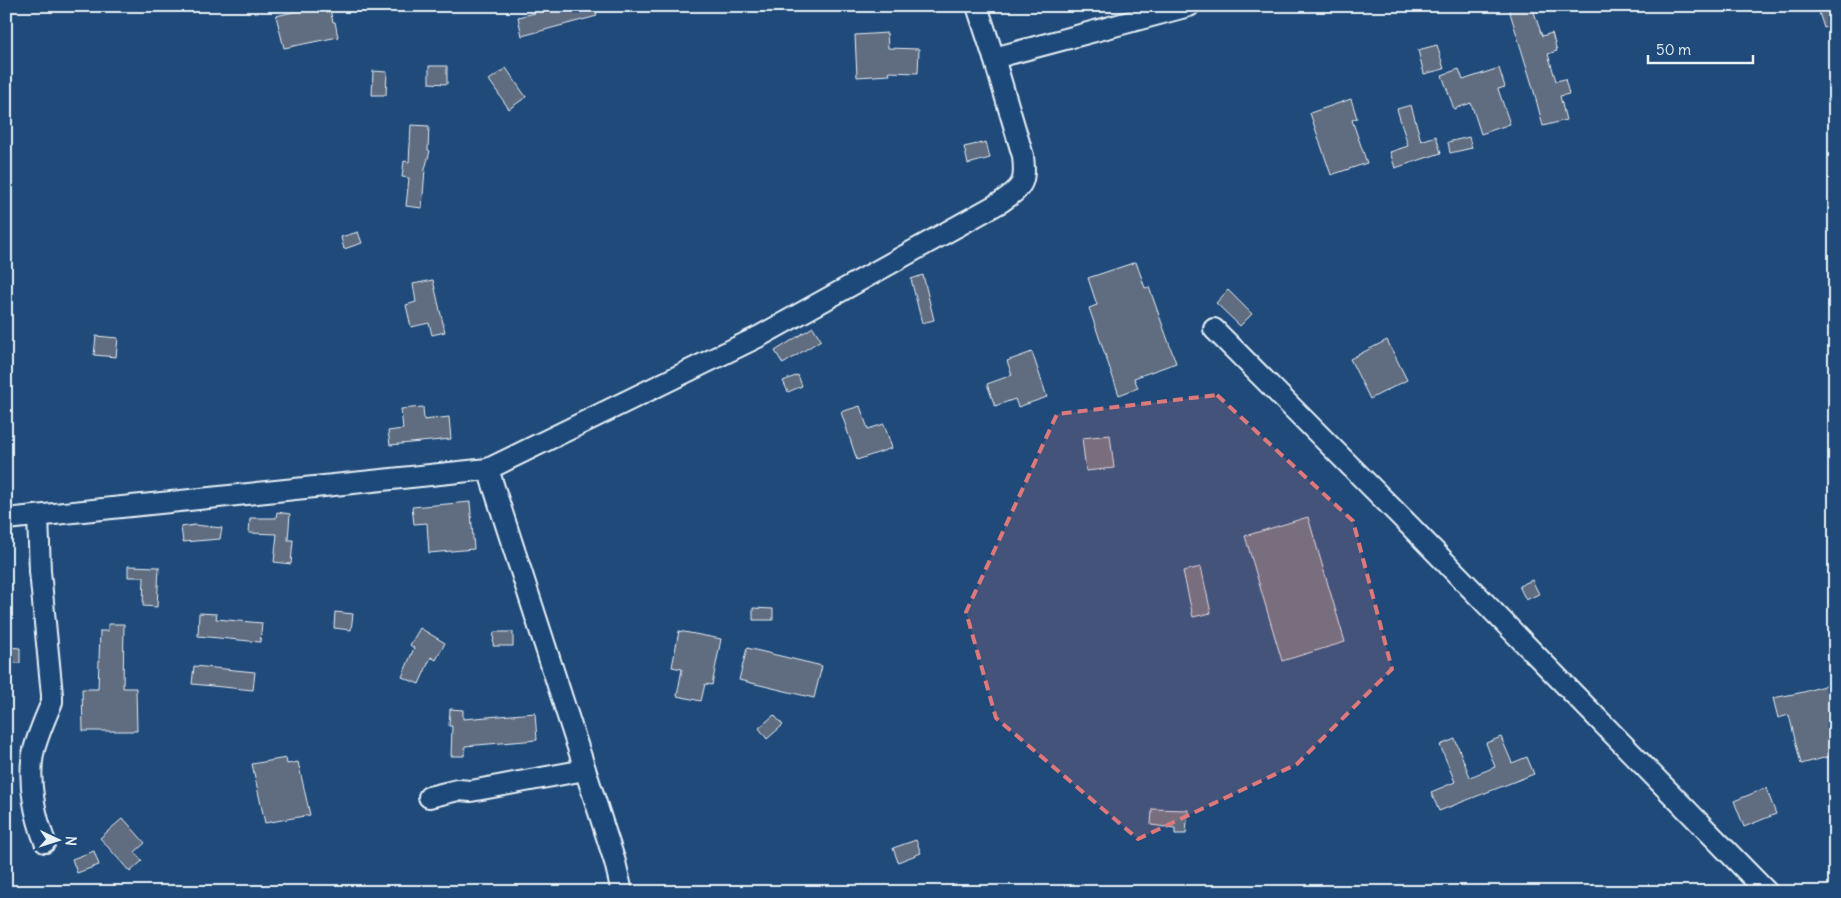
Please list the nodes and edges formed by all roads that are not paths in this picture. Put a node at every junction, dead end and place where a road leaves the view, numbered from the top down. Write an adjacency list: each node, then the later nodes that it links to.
1 (977, 6): 3 (street)
2 (1189, 6): 3 (street)
3 (994, 58): 5 (street)
4 (1214, 329): 12 (street)
5 (488, 469): 6 (street); 8 (street)
6 (38, 516): 7 (street); 10 (street)
7 (6, 519)
8 (585, 770): 9 (street); 11 (street)
9 (429, 797)
10 (45, 842)
11 (622, 892)
12 (1767, 892)

